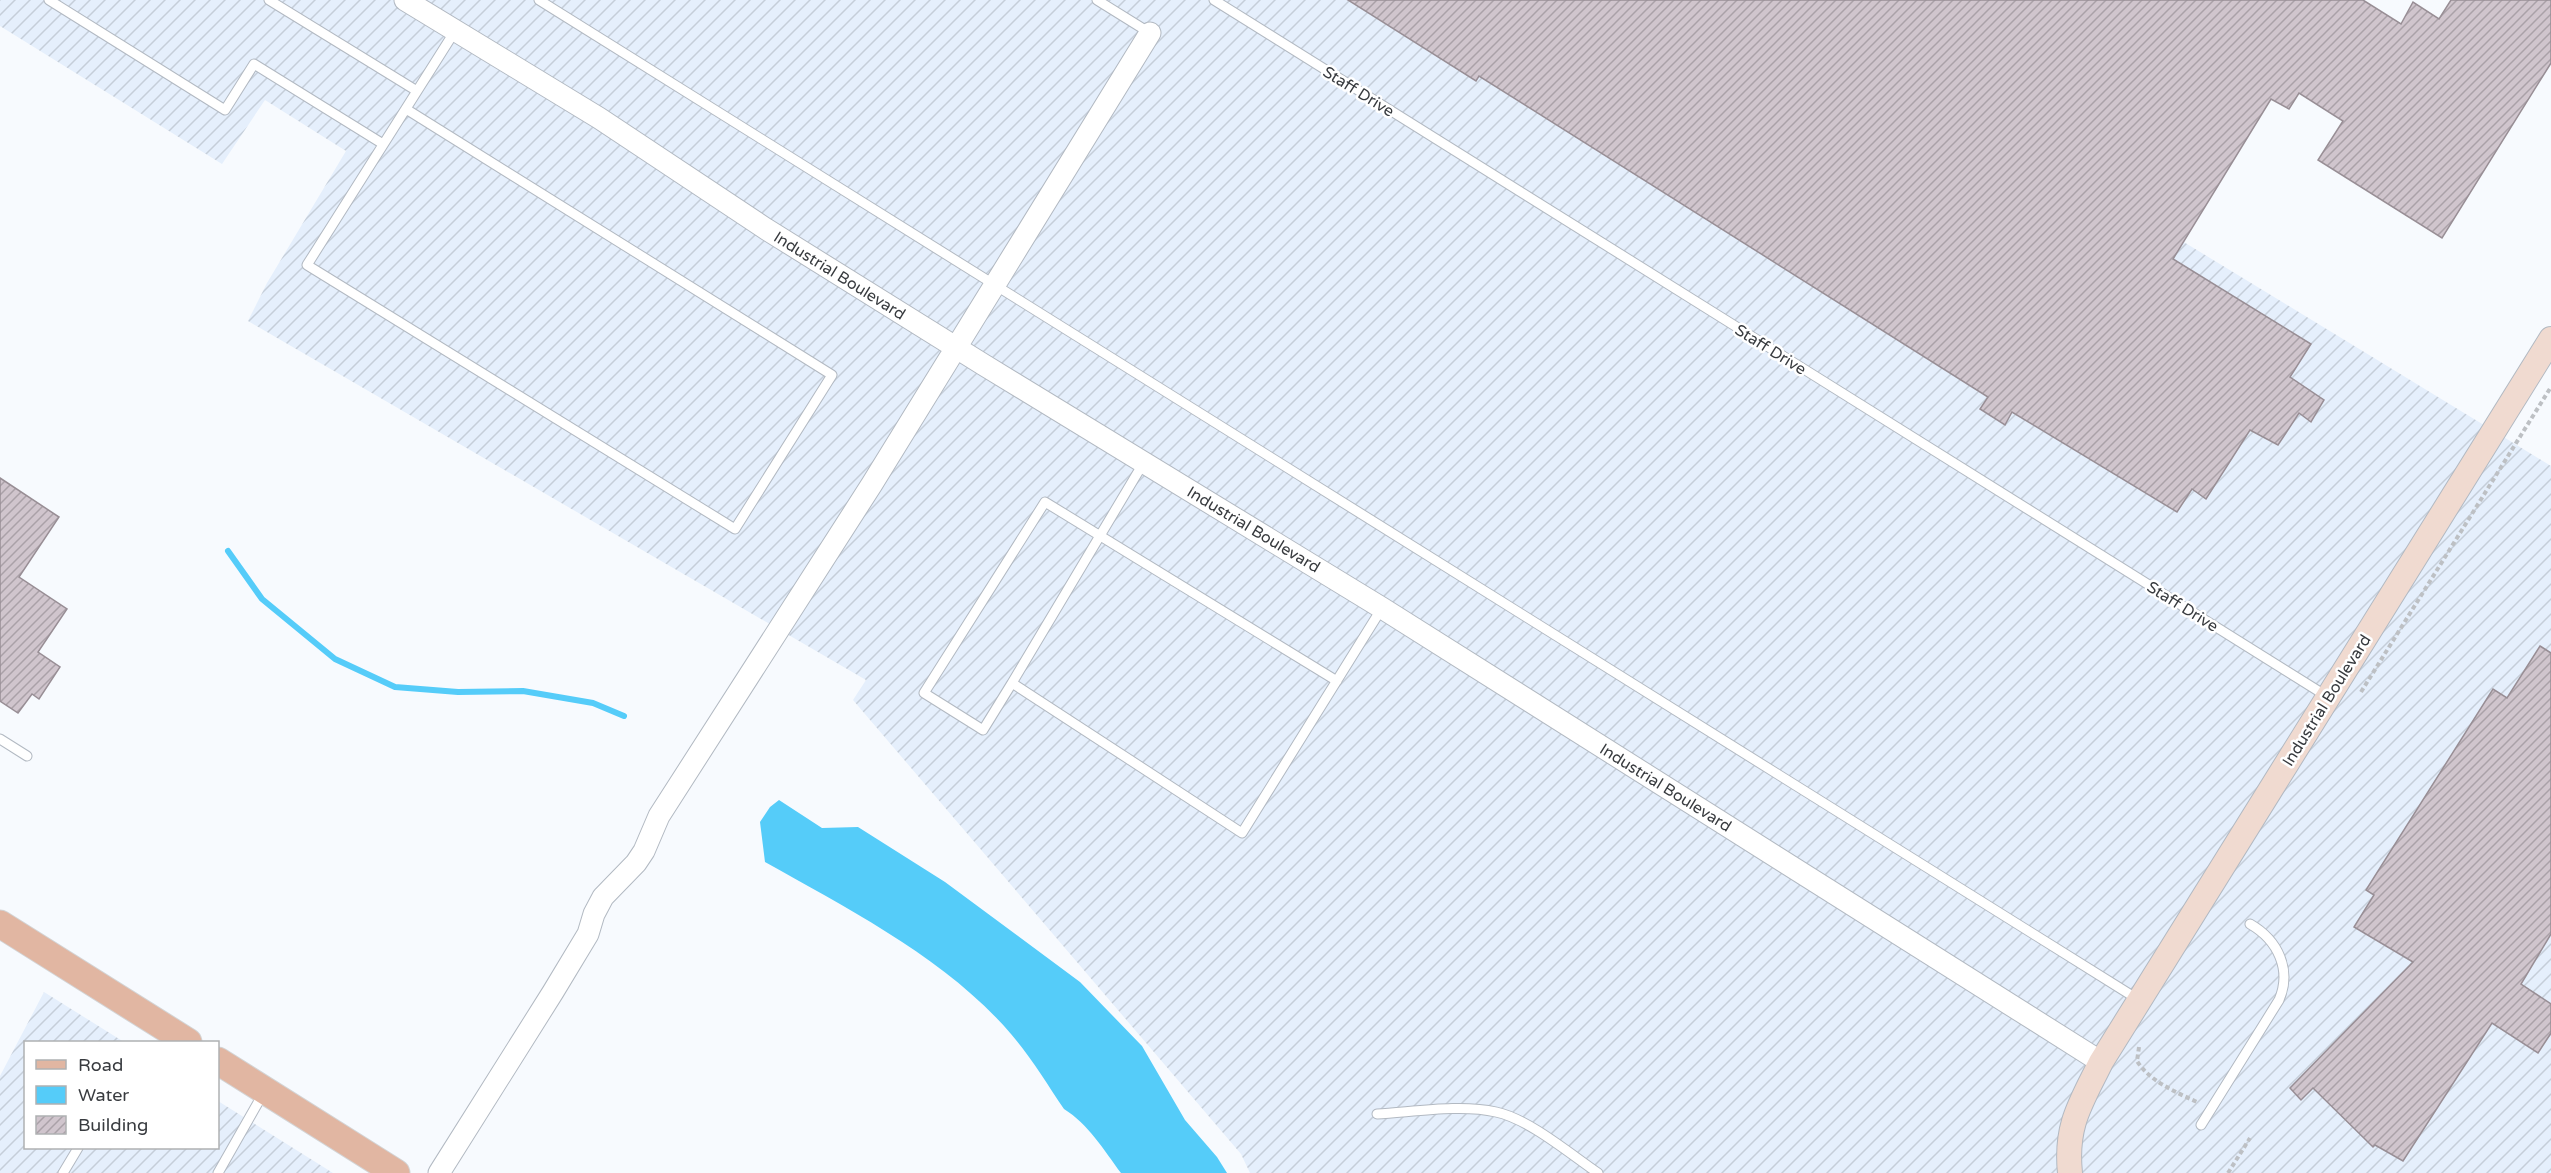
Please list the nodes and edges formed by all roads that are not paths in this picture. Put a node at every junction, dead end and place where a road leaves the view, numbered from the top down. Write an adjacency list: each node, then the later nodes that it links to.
1 (49, 0): 11 (lane)
2 (269, 0): 9 (lane)
3 (405, 0): 8 (street, Industrial Boulevard)
4 (538, 0): 12 (lane)
5 (1097, 0): 7 (lane)
6 (1214, 0): 20 (lane, Staff Drive)
7 (1142, 28): 12 (street)
8 (455, 31): 9 (lane); 14 (street, Industrial Boulevard)
9 (417, 92): 10 (lane)
10 (406, 109): 11 (lane); 11 (lane)
11 (383, 144)
12 (993, 285): 14 (street); 25 (lane)
13 (2551, 339): 20 (main road, Industrial Boulevard)
14 (955, 347): 15 (street, Industrial Boulevard); 36 (street)
15 (1144, 462): 16 (lane); 17 (street, Industrial Boulevard)
16 (1099, 535): 18 (lane); 19 (lane); 19 (lane)
17 (1382, 608): 18 (lane); 28 (street, Industrial Boulevard)
18 (1337, 681): 19 (lane)
19 (1012, 683)
20 (2328, 697): 25 (main road, Industrial Boulevard)
21 (0, 739): 22 (lane)
22 (27, 756)
23 (0, 924): 26 (main road)
24 (2250, 924): 31 (lane)
25 (2139, 1000): 28 (main road, Industrial Boulevard)
26 (175, 1037)
27 (219, 1062): 29 (main road)
28 (2101, 1062): 38 (main road, Industrial Boulevard)
29 (264, 1090): 33 (main road); 35 (lane)
30 (1377, 1114): 37 (lane)
31 (2201, 1125)
32 (77, 1149): 34 (lane)
33 (389, 1171)
34 (63, 1173)
35 (218, 1173)
36 (439, 1173)
37 (1598, 1173)
38 (2070, 1173)

